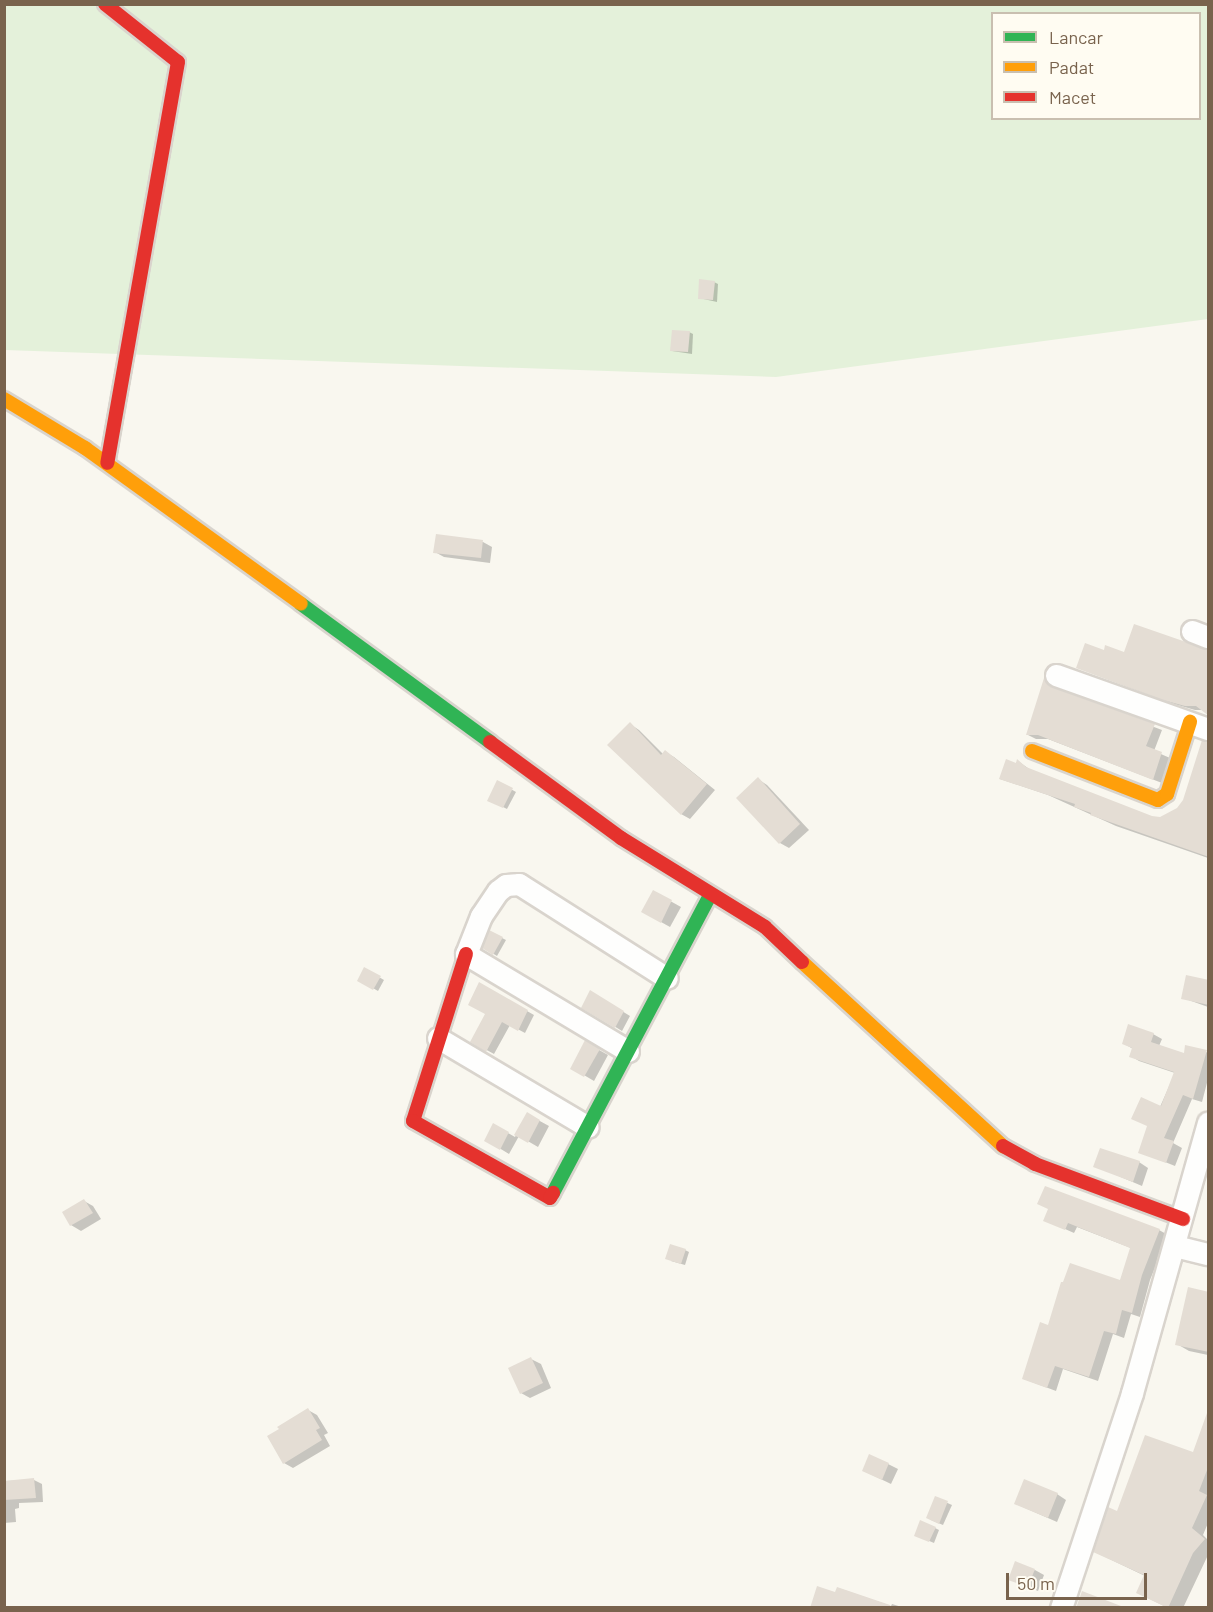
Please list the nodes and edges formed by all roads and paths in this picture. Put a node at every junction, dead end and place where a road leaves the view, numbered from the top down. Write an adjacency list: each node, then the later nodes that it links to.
1 (105, 4): 3 (street)
2 (4, 399): 3 (street)
3 (107, 463): 7 (street)
4 (1056, 675): 5 (street)
5 (1199, 725): 6 (street)
6 (1032, 751)
7 (714, 897): 9 (street); 14 (street)
8 (466, 954): 9 (street); 10 (street); 11 (street)
9 (667, 978): 11 (street)
10 (438, 1038): 13 (street); 13 (street)
11 (628, 1051): 13 (street)
12 (1209, 1122): 14 (street)
13 (588, 1127)
14 (1183, 1219): 15 (street)
15 (1175, 1246): 16 (street); 17 (street)
16 (1209, 1254)
17 (1061, 1608)

